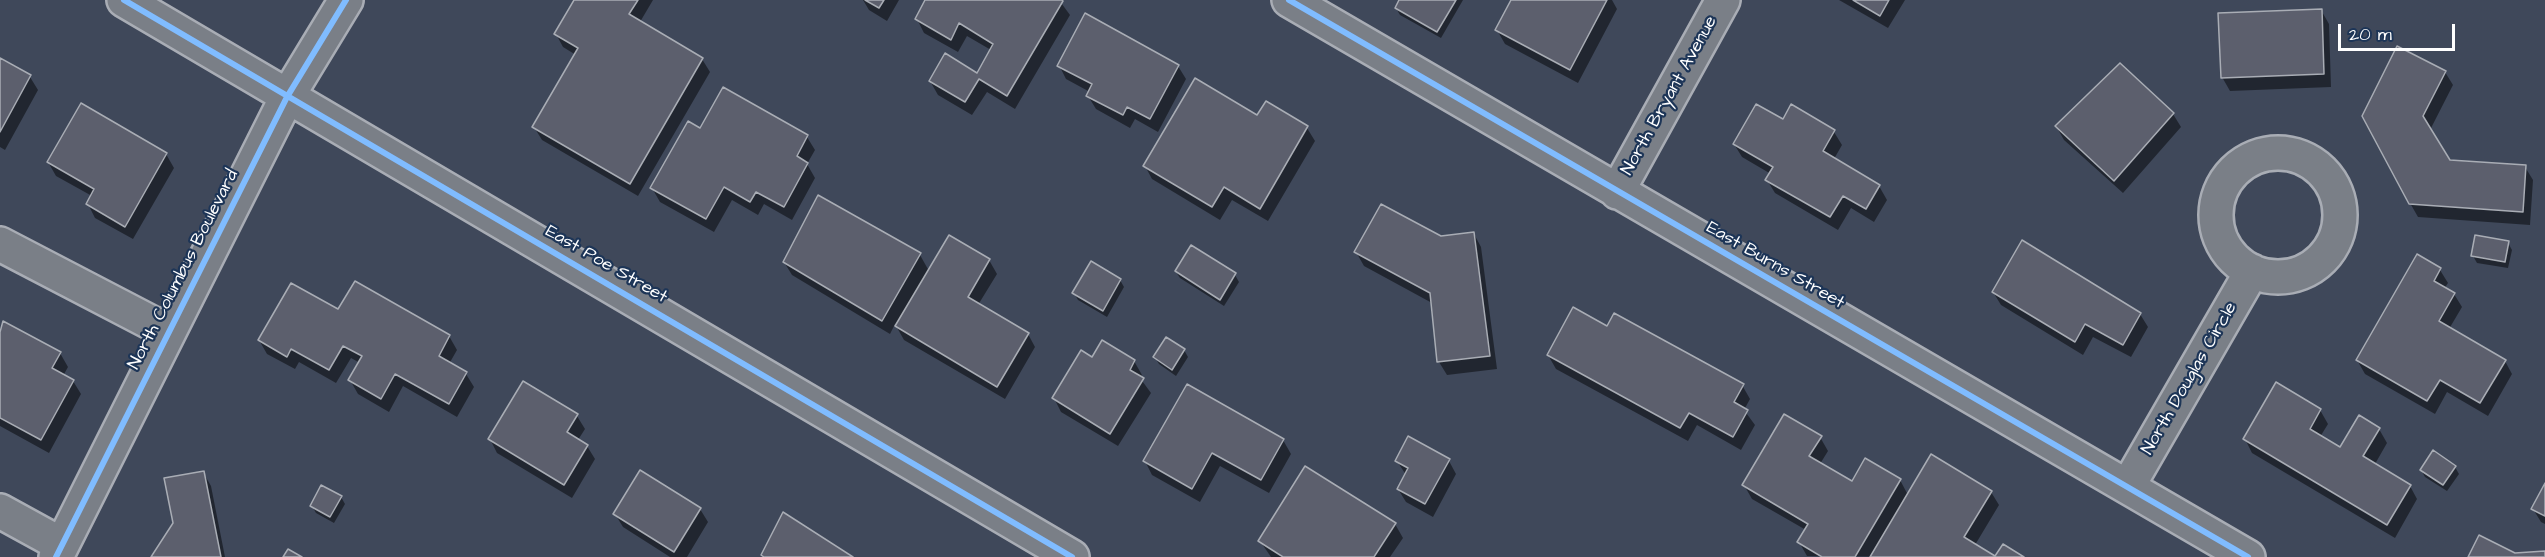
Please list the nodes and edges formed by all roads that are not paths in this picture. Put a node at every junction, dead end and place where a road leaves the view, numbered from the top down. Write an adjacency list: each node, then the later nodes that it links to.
1 (123, 0): 5 (street, East Poe Street)
2 (346, 0): 5 (street, North Columbus Boulevard)
3 (1289, 0): 6 (street, East Burns Street)
4 (1723, 0): 6 (street, North Bryant Avenue)
5 (287, 97): 9 (street, North Columbus Boulevard); 13 (street, East Poe Street)
6 (1617, 192): 10 (street, East Burns Street)
7 (0, 244): 9 (street)
8 (2252, 271): 10 (street, North Douglas Circle)
9 (169, 332): 12 (street, North Columbus Boulevard)
10 (2128, 486): 14 (street, East Burns Street)
11 (0, 511): 12 (street)
12 (59, 551)
13 (1072, 557)
14 (2247, 557)

